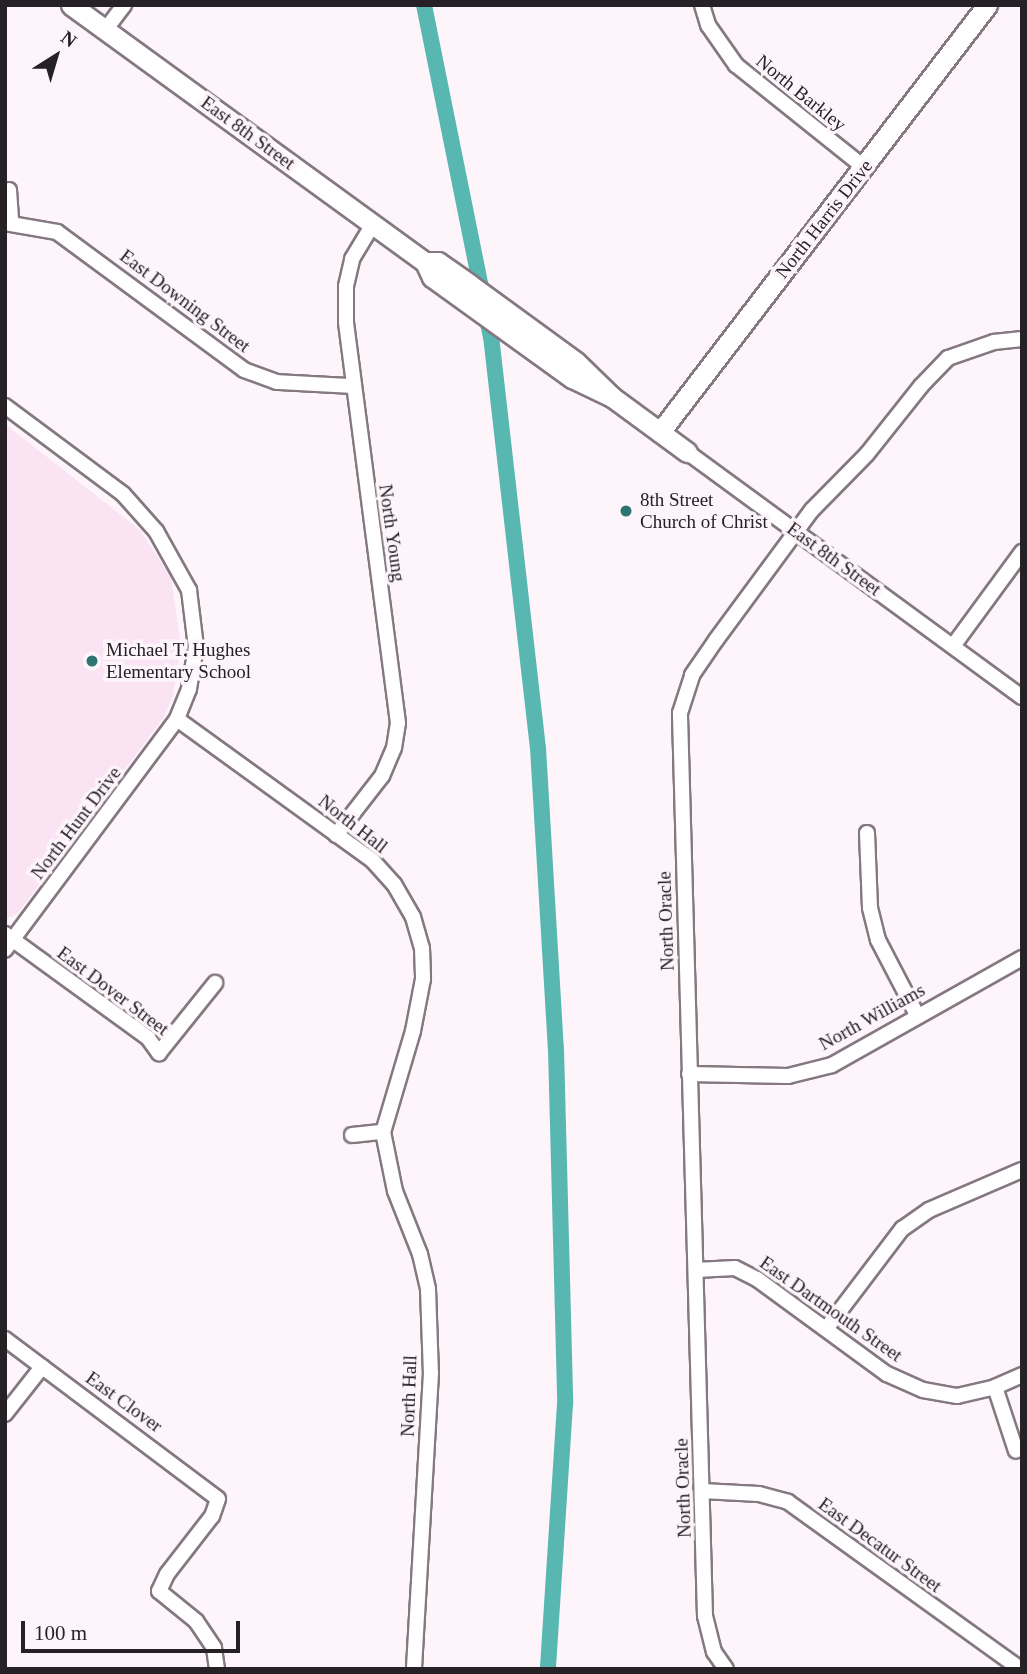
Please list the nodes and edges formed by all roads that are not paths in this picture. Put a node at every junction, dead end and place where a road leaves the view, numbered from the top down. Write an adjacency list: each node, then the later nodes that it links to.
1 (71, 5): 5 (street, East 8th Street)
2 (124, 5): 5 (street)
3 (702, 5): 6 (street, North Barkley)
4 (987, 5): 6 (street, North Harris Drive)
5 (106, 29): 9 (street, East 8th Street)
6 (864, 167): 15 (street, North Harris Drive)
7 (9, 190): 8 (street)
8 (8, 222): 12 (street, East Downing Street)
9 (373, 224): 10 (street, East 8th Street); 12 (street, North Young)
10 (425, 262): 13 (street, East 8th Street); 13 (street, East 8th Street)
11 (1022, 340): 17 (street, North Oracle)
12 (351, 386): 23 (street, North Young)
13 (612, 397): 15 (street, East 8th Street)
14 (5, 406): 21 (street)
15 (660, 432): 16 (street, East 8th Street)
16 (687, 452): 17 (street, East 8th Street)
17 (797, 531): 19 (street, East 8th Street); 28 (street, North Oracle)
18 (1022, 551): 19 (street)
19 (953, 646): 20 (street, East 8th Street)
20 (1022, 697)
21 (177, 719): 23 (street, North Hall); 24 (street, North Hunt Drive)
22 (867, 833): 27 (street)
23 (336, 835): 29 (street, North Hall)
24 (8, 941): 26 (street, East Dover Street)
25 (1022, 958): 27 (street, North Williams)
26 (215, 982)
27 (916, 1013): 28 (street, North Williams)
28 (689, 1074): 32 (street, North Oracle)
29 (383, 1132): 30 (street); 42 (street, North Hall)
30 (352, 1135)
31 (1022, 1171): 33 (street)
32 (696, 1270): 33 (street, East Dartmouth Street); 40 (street, North Oracle)
33 (826, 1329): 37 (street, East Dartmouth Street)
34 (5, 1339): 35 (street, East Clover)
35 (43, 1367): 38 (street); 41 (street, East Clover)
36 (1022, 1375): 37 (street, East Dartmouth Street)
37 (995, 1387): 39 (street)
38 (5, 1414)
39 (1016, 1451)
40 (702, 1491): 43 (street, North Oracle); 44 (street, East Decatur Street)
41 (218, 1669)
42 (414, 1669)
43 (726, 1669)
44 (1020, 1669)

